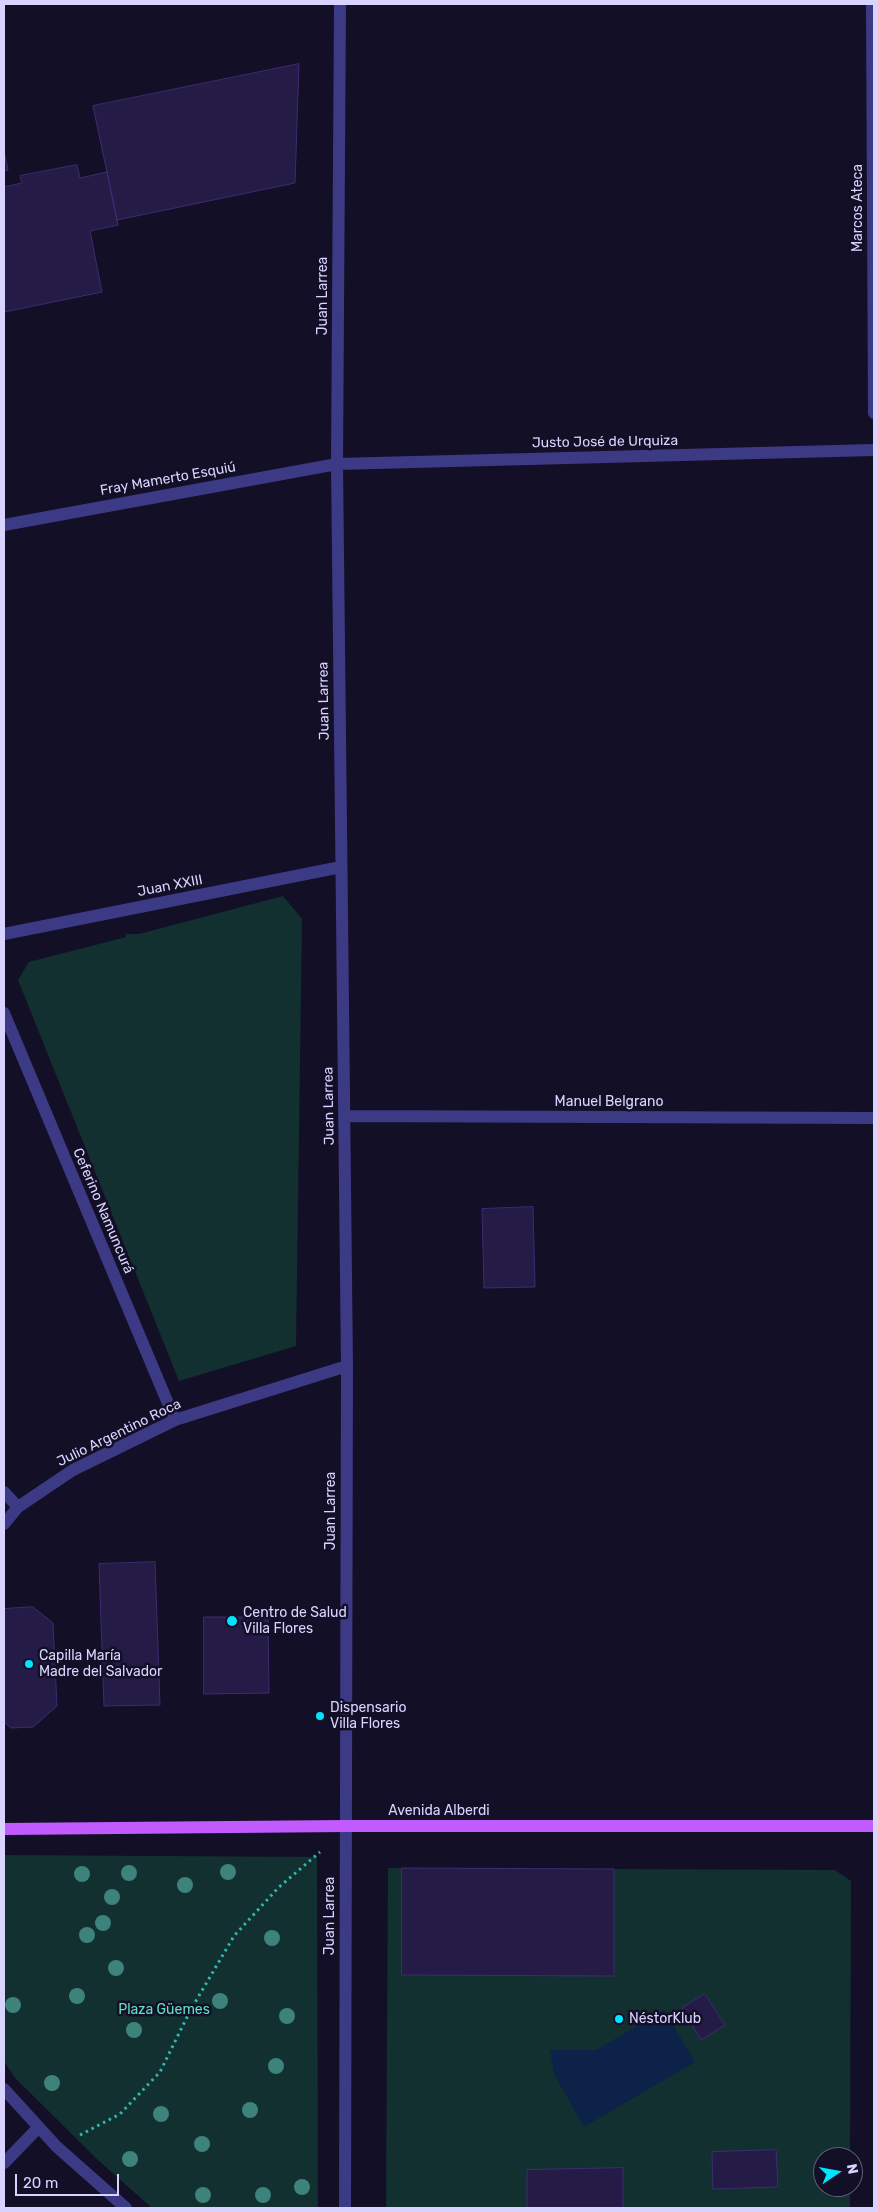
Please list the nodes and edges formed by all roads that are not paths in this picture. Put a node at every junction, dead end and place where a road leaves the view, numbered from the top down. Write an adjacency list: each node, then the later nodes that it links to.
1 (340, 4): 5 (street, Juan Larrea)
2 (872, 4): 3 (street, Marcos Ateca)
3 (874, 413)
4 (874, 450): 5 (street, Justo José de Urquiza)
5 (337, 464): 6 (street, Fray Mamerto Esquiú); 7 (street, Juan Larrea)
6 (4, 524)
7 (341, 867): 8 (street, Juan XXIII); 10 (street, Juan Larrea)
8 (4, 934)
9 (4, 1013): 13 (street, Ceferino Namuncurá)
10 (344, 1116): 11 (street, Manuel Belgrano); 12 (street, Juan Larrea)
11 (874, 1118)
12 (347, 1366): 13 (street, Julio Argentino Roca); 17 (street, Juan Larrea)
13 (175, 1420): 15 (street, Julio Argentino Roca)
14 (4, 1492): 15 (street)
15 (18, 1507): 16 (street, Julio Argentino Roca)
16 (4, 1524)
17 (345, 1826): 18 (main road, Avenida Alberdi); 19 (main road, Avenida Alberdi); 24 (street, Juan Larrea)
18 (874, 1826)
19 (4, 1829)
20 (4, 2089): 21 (street)
21 (38, 2128): 22 (street); 23 (street)
22 (4, 2163)
23 (126, 2208)
24 (345, 2208)

